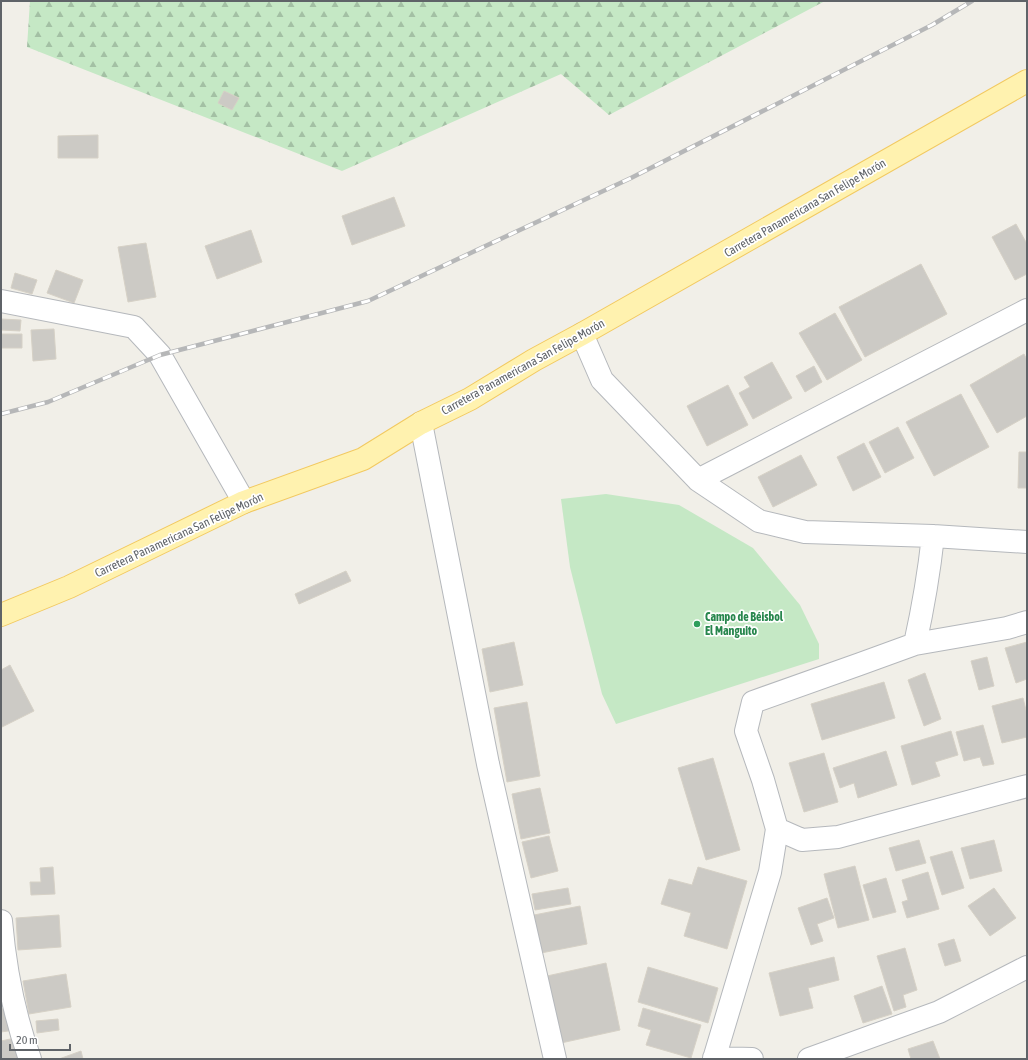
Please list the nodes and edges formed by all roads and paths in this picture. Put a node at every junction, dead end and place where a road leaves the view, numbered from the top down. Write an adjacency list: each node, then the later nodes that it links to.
1 (1027, 82): 4 (main road, Carretera Panamericana San Felipe Morón)
2 (1, 301): 7 (street)
3 (1027, 310): 6 (street)
4 (582, 334): 5 (main road, Carretera Panamericana San Felipe Morón); 6 (street)
5 (421, 423): 7 (main road, Carretera Panamericana San Felipe Morón); 19 (street)
6 (698, 480): 8 (street)
7 (244, 502): 10 (main road, Carretera Panamericana San Felipe Morón)
8 (933, 536): 9 (street); 12 (street)
9 (1027, 542)
10 (1, 615)
11 (1027, 622): 12 (street)
12 (915, 644): 14 (street)
13 (1027, 786): 14 (street)
14 (777, 829): 17 (street)
15 (1, 921): 18 (street)
16 (1027, 967): 21 (street)
17 (714, 1058): 20 (street)
18 (30, 1059)
19 (555, 1059)
20 (752, 1059)
21 (808, 1059)

